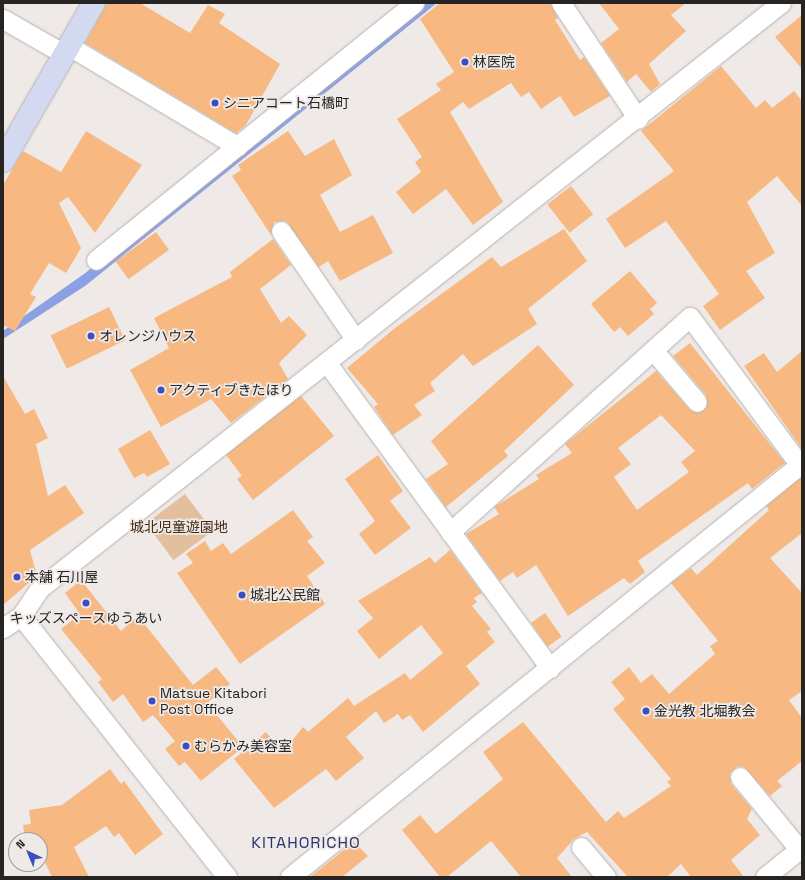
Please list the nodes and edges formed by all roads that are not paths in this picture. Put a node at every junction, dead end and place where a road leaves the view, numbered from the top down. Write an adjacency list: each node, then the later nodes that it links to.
1 (94, 3): 6 (street)
2 (414, 3): 8 (street)
3 (561, 3): 7 (street)
4 (781, 3): 7 (street)
5 (3, 19): 6 (street)
6 (66, 50): 8 (street); 9 (street)
7 (638, 119): 12 (street)
8 (237, 146): 11 (street)
9 (3, 161)
10 (281, 231): 12 (street)
11 (96, 260)
12 (356, 340): 14 (street)
13 (653, 350): 15 (street); 16 (street); 17 (street)
14 (327, 362): 17 (street); 18 (street)
15 (697, 402)
16 (801, 464): 20 (street)
17 (450, 532): 20 (street)
18 (21, 616): 19 (street); 24 (street)
19 (3, 628)
20 (550, 668): 25 (street)
21 (740, 777): 23 (street)
22 (581, 847): 26 (street)
23 (801, 848): 27 (street)
24 (227, 877)
25 (290, 877)
26 (606, 877)
27 (765, 877)

